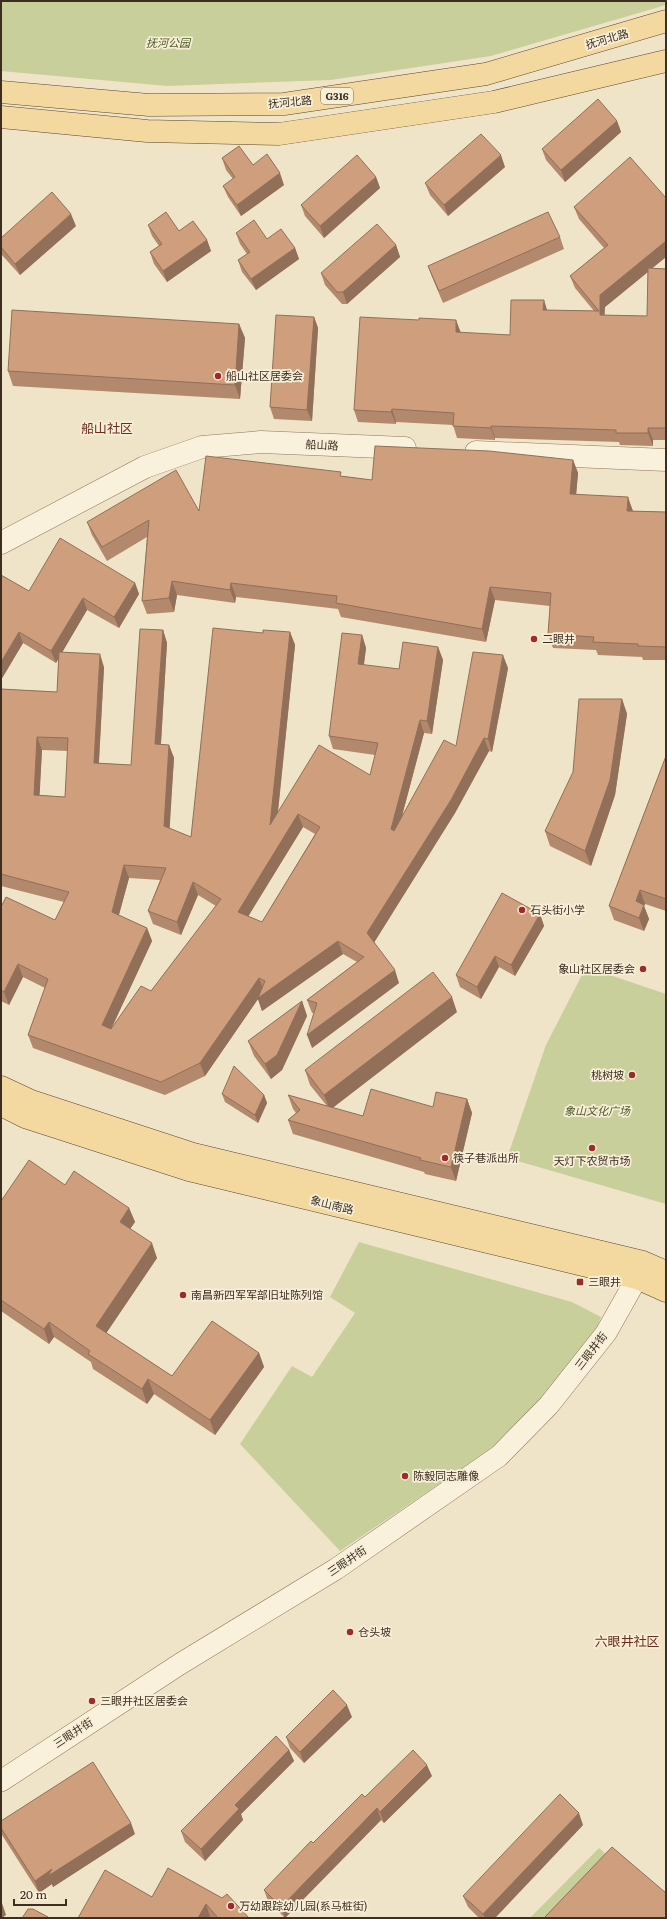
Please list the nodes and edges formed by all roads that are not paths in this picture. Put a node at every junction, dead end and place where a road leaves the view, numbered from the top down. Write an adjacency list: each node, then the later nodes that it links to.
1 (666, 21): 3 (main road, 抚河北路 / G316)
2 (666, 61): 4 (main road)
3 (1, 92)
4 (1, 117)
5 (428, 450): 8 (street, 船山路)
6 (460, 451): 7 (street)
7 (666, 460)
8 (1, 543)
9 (1, 1087): 11 (main road, 象山南路)
10 (1, 1105): 12 (main road, 象山南路)
11 (666, 1272)
12 (638, 1278): 13 (main road, 象山南路); 14 (street, 三眼井街)
13 (666, 1291)
14 (1, 1781)

